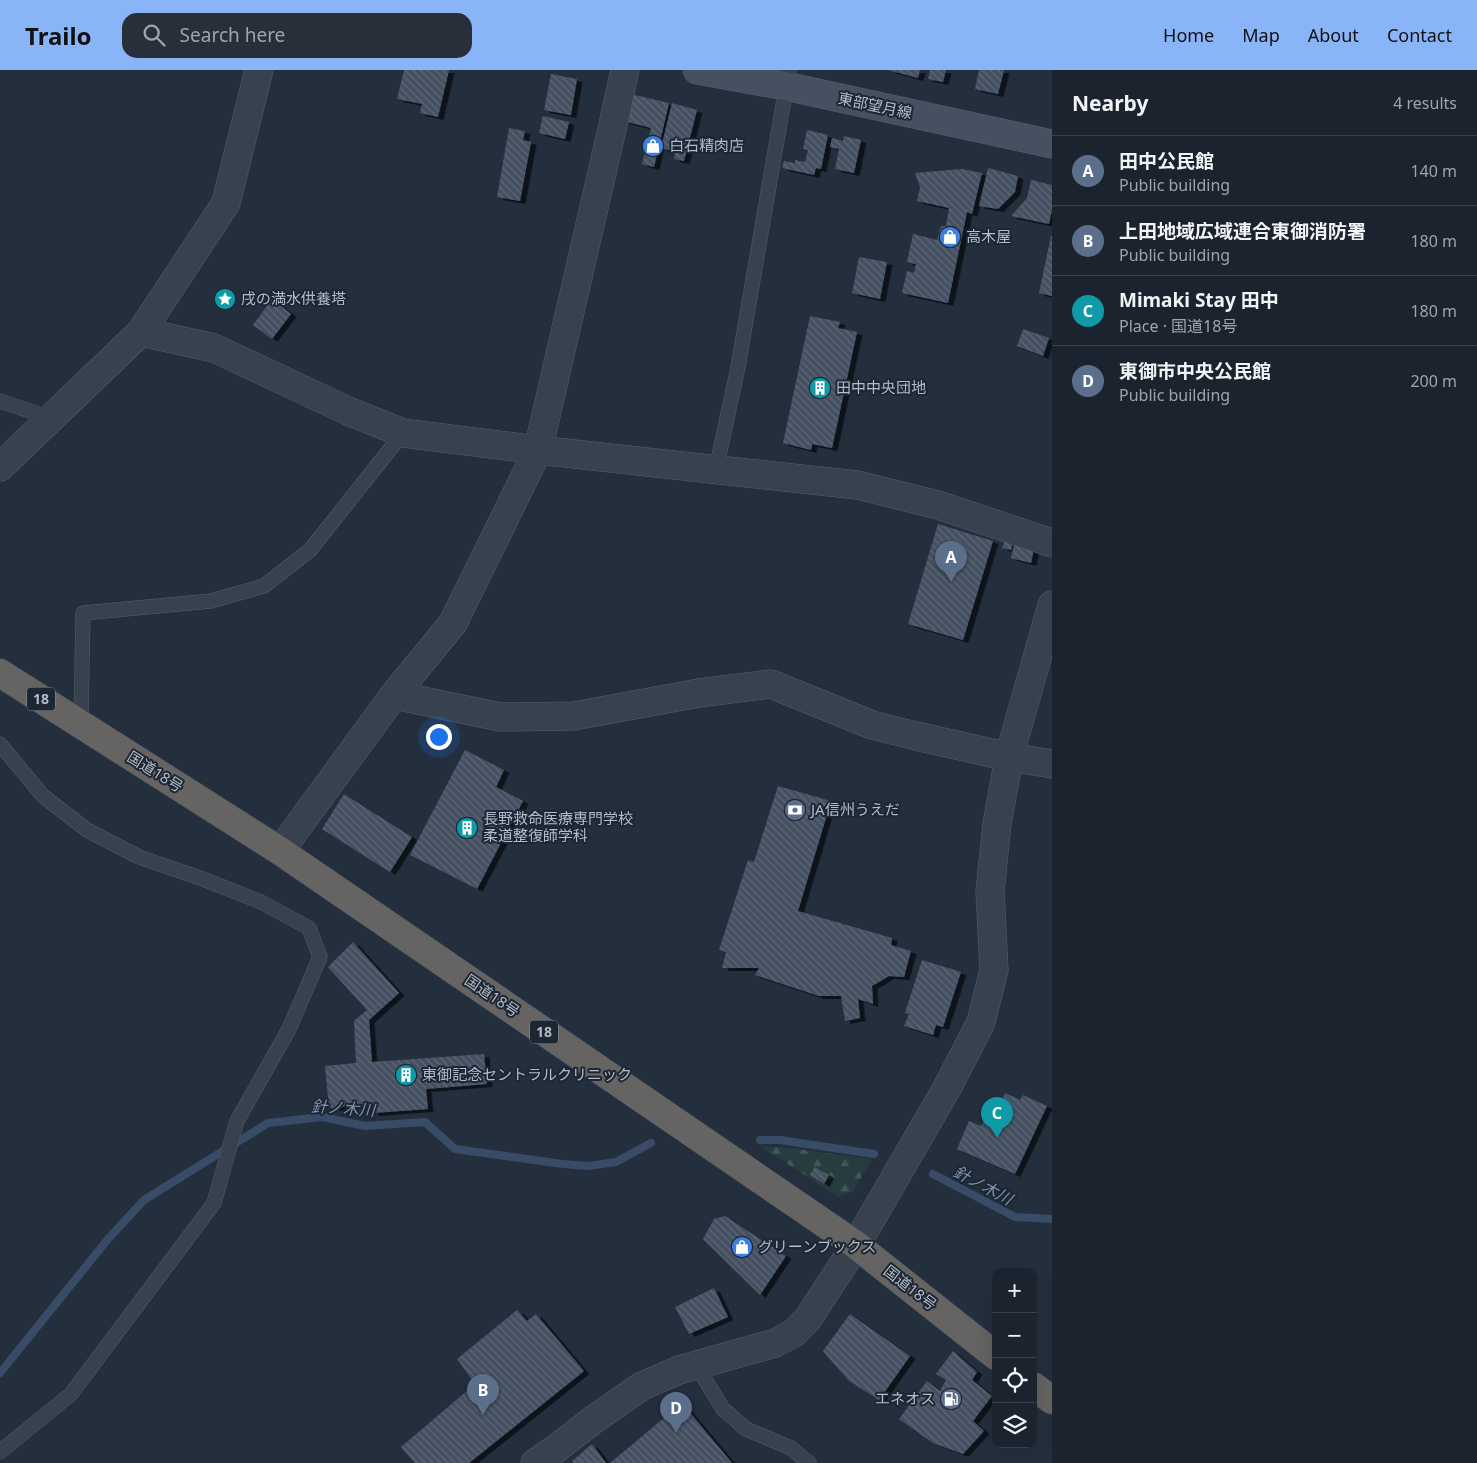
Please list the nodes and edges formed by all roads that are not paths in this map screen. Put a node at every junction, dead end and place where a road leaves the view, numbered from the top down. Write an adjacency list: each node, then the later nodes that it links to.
1 (259, 70): 6 (street)
2 (625, 70): 10 (street)
3 (697, 70): 4 (main road, 東部望月線)
4 (787, 78): 5 (main road, 東部望月線); 12 (lane)
5 (1052, 144)
6 (141, 332): 8 (street); 9 (street)
7 (0, 401): 8 (lane)
8 (51, 418): 11 (street)
9 (403, 433): 10 (street); 17 (lane)
10 (538, 450): 12 (street); 16 (street)
11 (0, 467)
12 (716, 470): 13 (street)
13 (1052, 543)
14 (1052, 605): 19 (street)
15 (0, 673): 17 (highway, 国道18号 / 18)
16 (394, 695): 19 (street); 21 (street)
17 (81, 724): 21 (highway, 国道18号 / 18)
18 (0, 744): 27 (lane)
19 (1009, 757): 20 (street); 22 (street)
20 (1052, 764)
21 (280, 851): 22 (highway, 国道18号 / 18)
22 (856, 1245): 23 (highway, 国道18号 / 18); 24 (street)
23 (992, 1353)
24 (696, 1366): 28 (street); 29 (lane)
25 (1037, 1389): 26 (highway)
26 (1052, 1400)
27 (0, 1452)
28 (536, 1463)
29 (809, 1463)

